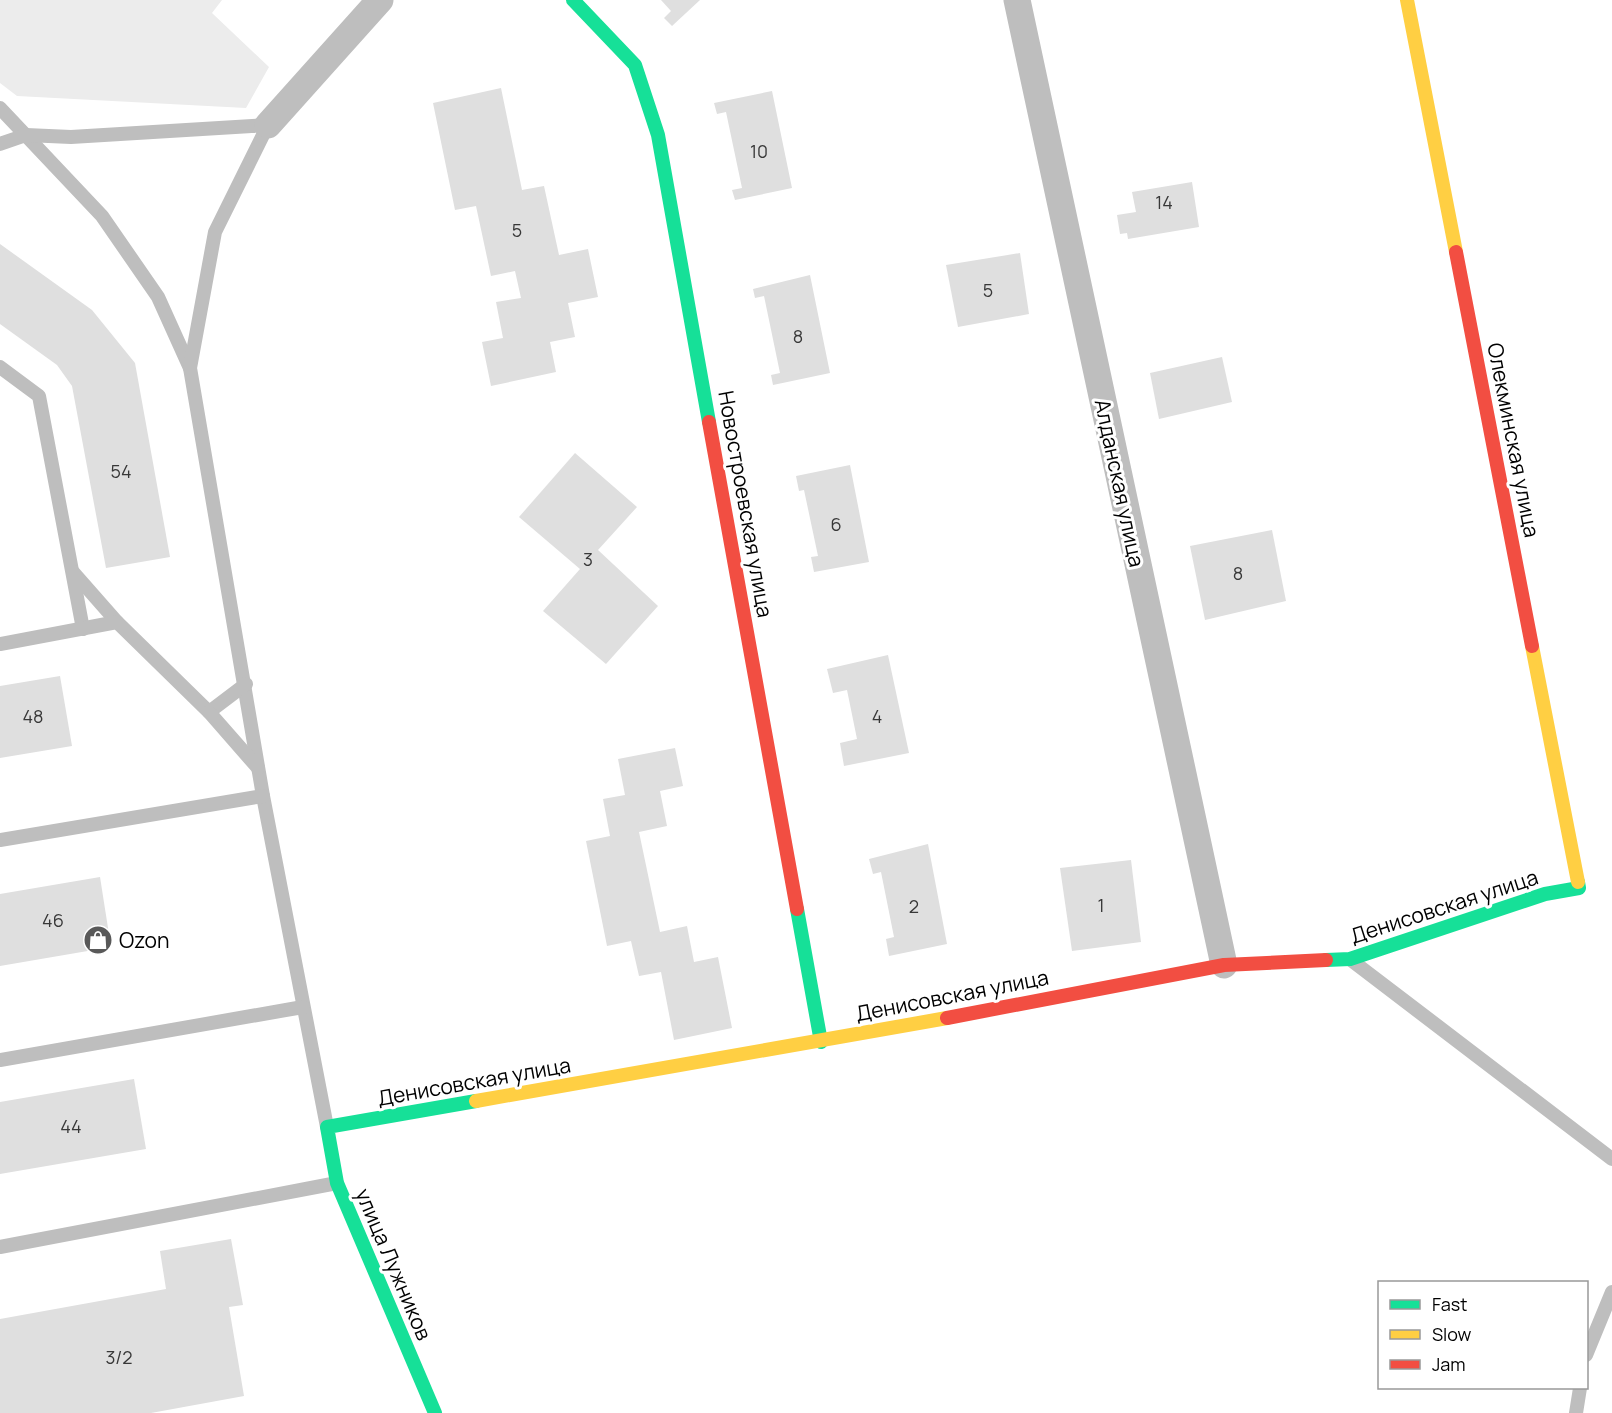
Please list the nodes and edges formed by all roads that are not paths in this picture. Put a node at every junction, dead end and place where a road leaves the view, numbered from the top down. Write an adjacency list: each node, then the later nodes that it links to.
1 (380, 0): 6 (street)
2 (573, 0): 24 (street, Новостроевская улица)
3 (1017, 0): 22 (street, Алданская улица)
4 (1407, 0): 20 (street, Олекминская улица)
5 (0, 108): 7 (lane)
6 (268, 124): 7 (lane); 10 (lane)
7 (26, 135): 8 (lane); 10 (lane)
8 (0, 144)
9 (0, 367): 11 (lane)
10 (190, 368): 15 (lane)
11 (71, 570): 12 (lane); 13 (lane)
12 (117, 622): 13 (lane); 16 (lane)
13 (83, 629): 14 (lane)
14 (0, 644)
15 (246, 684): 16 (lane); 17 (lane)
16 (209, 712): 17 (lane)
17 (258, 768): 18 (lane)
18 (263, 796): 19 (lane); 23 (lane)
19 (0, 840)
20 (1580, 888): 21 (street, Денисовская улица)
21 (1350, 959): 22 (street, Денисовская улица); 27 (lane)
22 (1224, 965): 24 (street, Денисовская улица)
23 (303, 1007): 25 (lane); 26 (lane)
24 (821, 1042): 26 (street, Денисовская улица)
25 (0, 1060)
26 (327, 1127): 28 (street, улица Лужников)
27 (1612, 1159)
28 (337, 1183): 29 (lane); 33 (street, улица Лужников)
29 (0, 1247)
30 (1612, 1293): 31 (lane)
31 (1588, 1353)
32 (1580, 1389): 34 (lane)
33 (435, 1413)
34 (1576, 1413)

